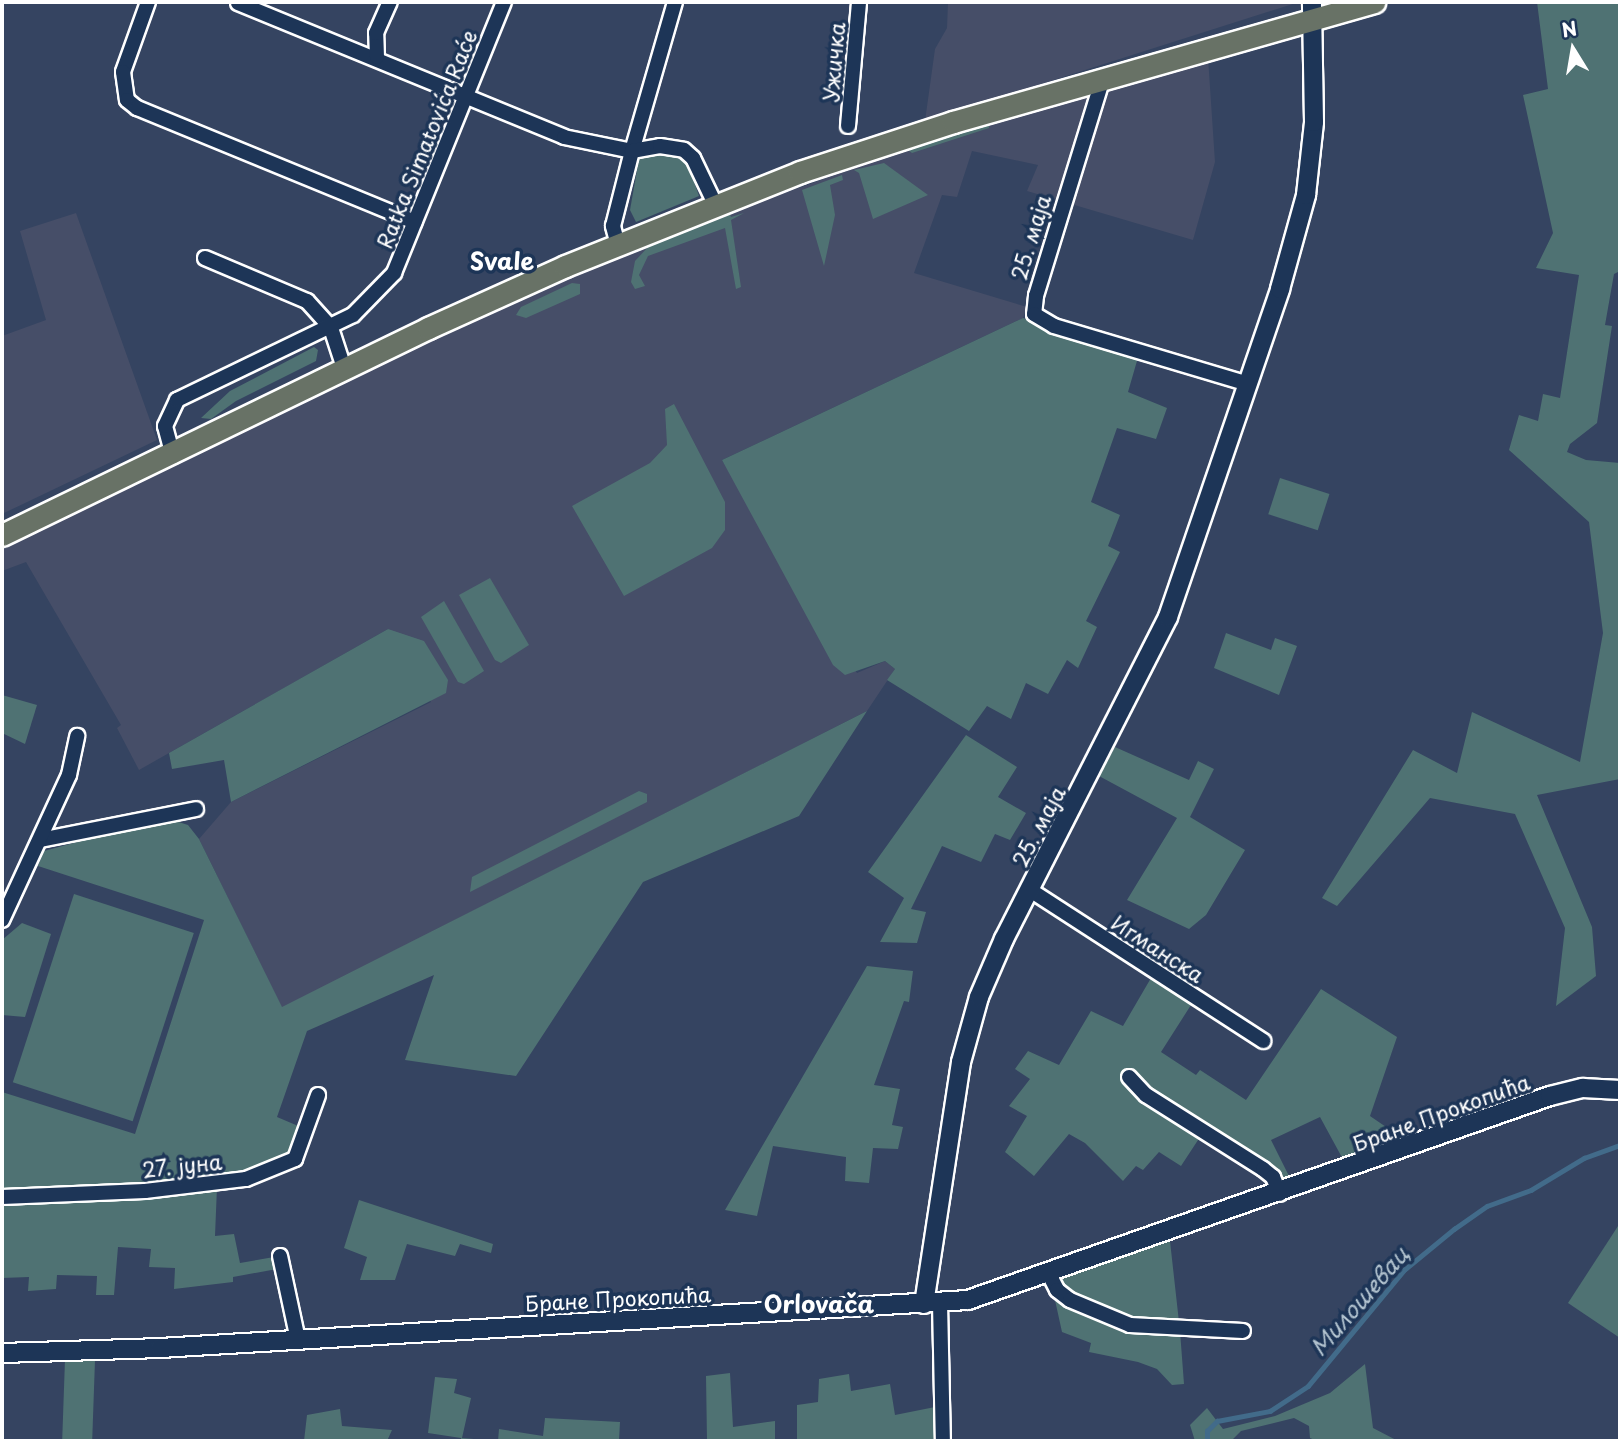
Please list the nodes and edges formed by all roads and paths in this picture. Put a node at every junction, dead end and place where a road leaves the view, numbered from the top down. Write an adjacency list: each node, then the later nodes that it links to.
1 (148, 2): 15 (street)
2 (390, 2): 9 (street)
3 (504, 2): 11 (street, Ratka Simatovića Raće)
4 (859, 2): 12 (street, Ужичка)
5 (1374, 2): 8 (main road)
6 (237, 3): 9 (street)
7 (672, 3): 13 (street)
8 (1311, 11): 10 (main road); 20 (street, 25. маја)
9 (377, 57): 11 (street)
10 (1102, 78): 14 (main road); 20 (street, 25. маја)
11 (466, 98): 13 (street); 15 (street, Ratka Simatovića Raće)
12 (848, 126)
13 (632, 151): 14 (street); 16 (street)
14 (716, 205): 16 (main road)
15 (415, 222): 18 (street, Ratka Simatovića Raće)
16 (618, 245): 19 (main road)
17 (205, 258): 18 (street)
18 (331, 328): 19 (street); 21 (street, Ratka Simatovića Raće)
19 (344, 368): 21 (main road)
20 (1248, 384): 26 (street, 25. маја)
21 (173, 456): 22 (main road)
22 (2, 535)
23 (77, 736): 25 (street)
24 (196, 809): 25 (street)
25 (40, 840): 27 (street)
26 (1030, 890): 28 (street, Игманска); 36 (street, 25. маја)
27 (2, 920)
28 (1263, 1041)
29 (1129, 1077): 32 (street)
30 (1620, 1090): 32 (street, Бране Прокопића)
31 (318, 1095): 33 (street, 27. јуна)
32 (1280, 1194): 35 (street, Бране Прокопића)
33 (2, 1197)
34 (280, 1256): 38 (street)
35 (1049, 1274): 36 (street, Бране Прокопића); 37 (street)
36 (932, 1304): 38 (street, Бране Прокопића); 40 (street)
37 (1243, 1331)
38 (298, 1340): 39 (street, Бране Прокопића)
39 (2, 1353)
40 (943, 1441)

